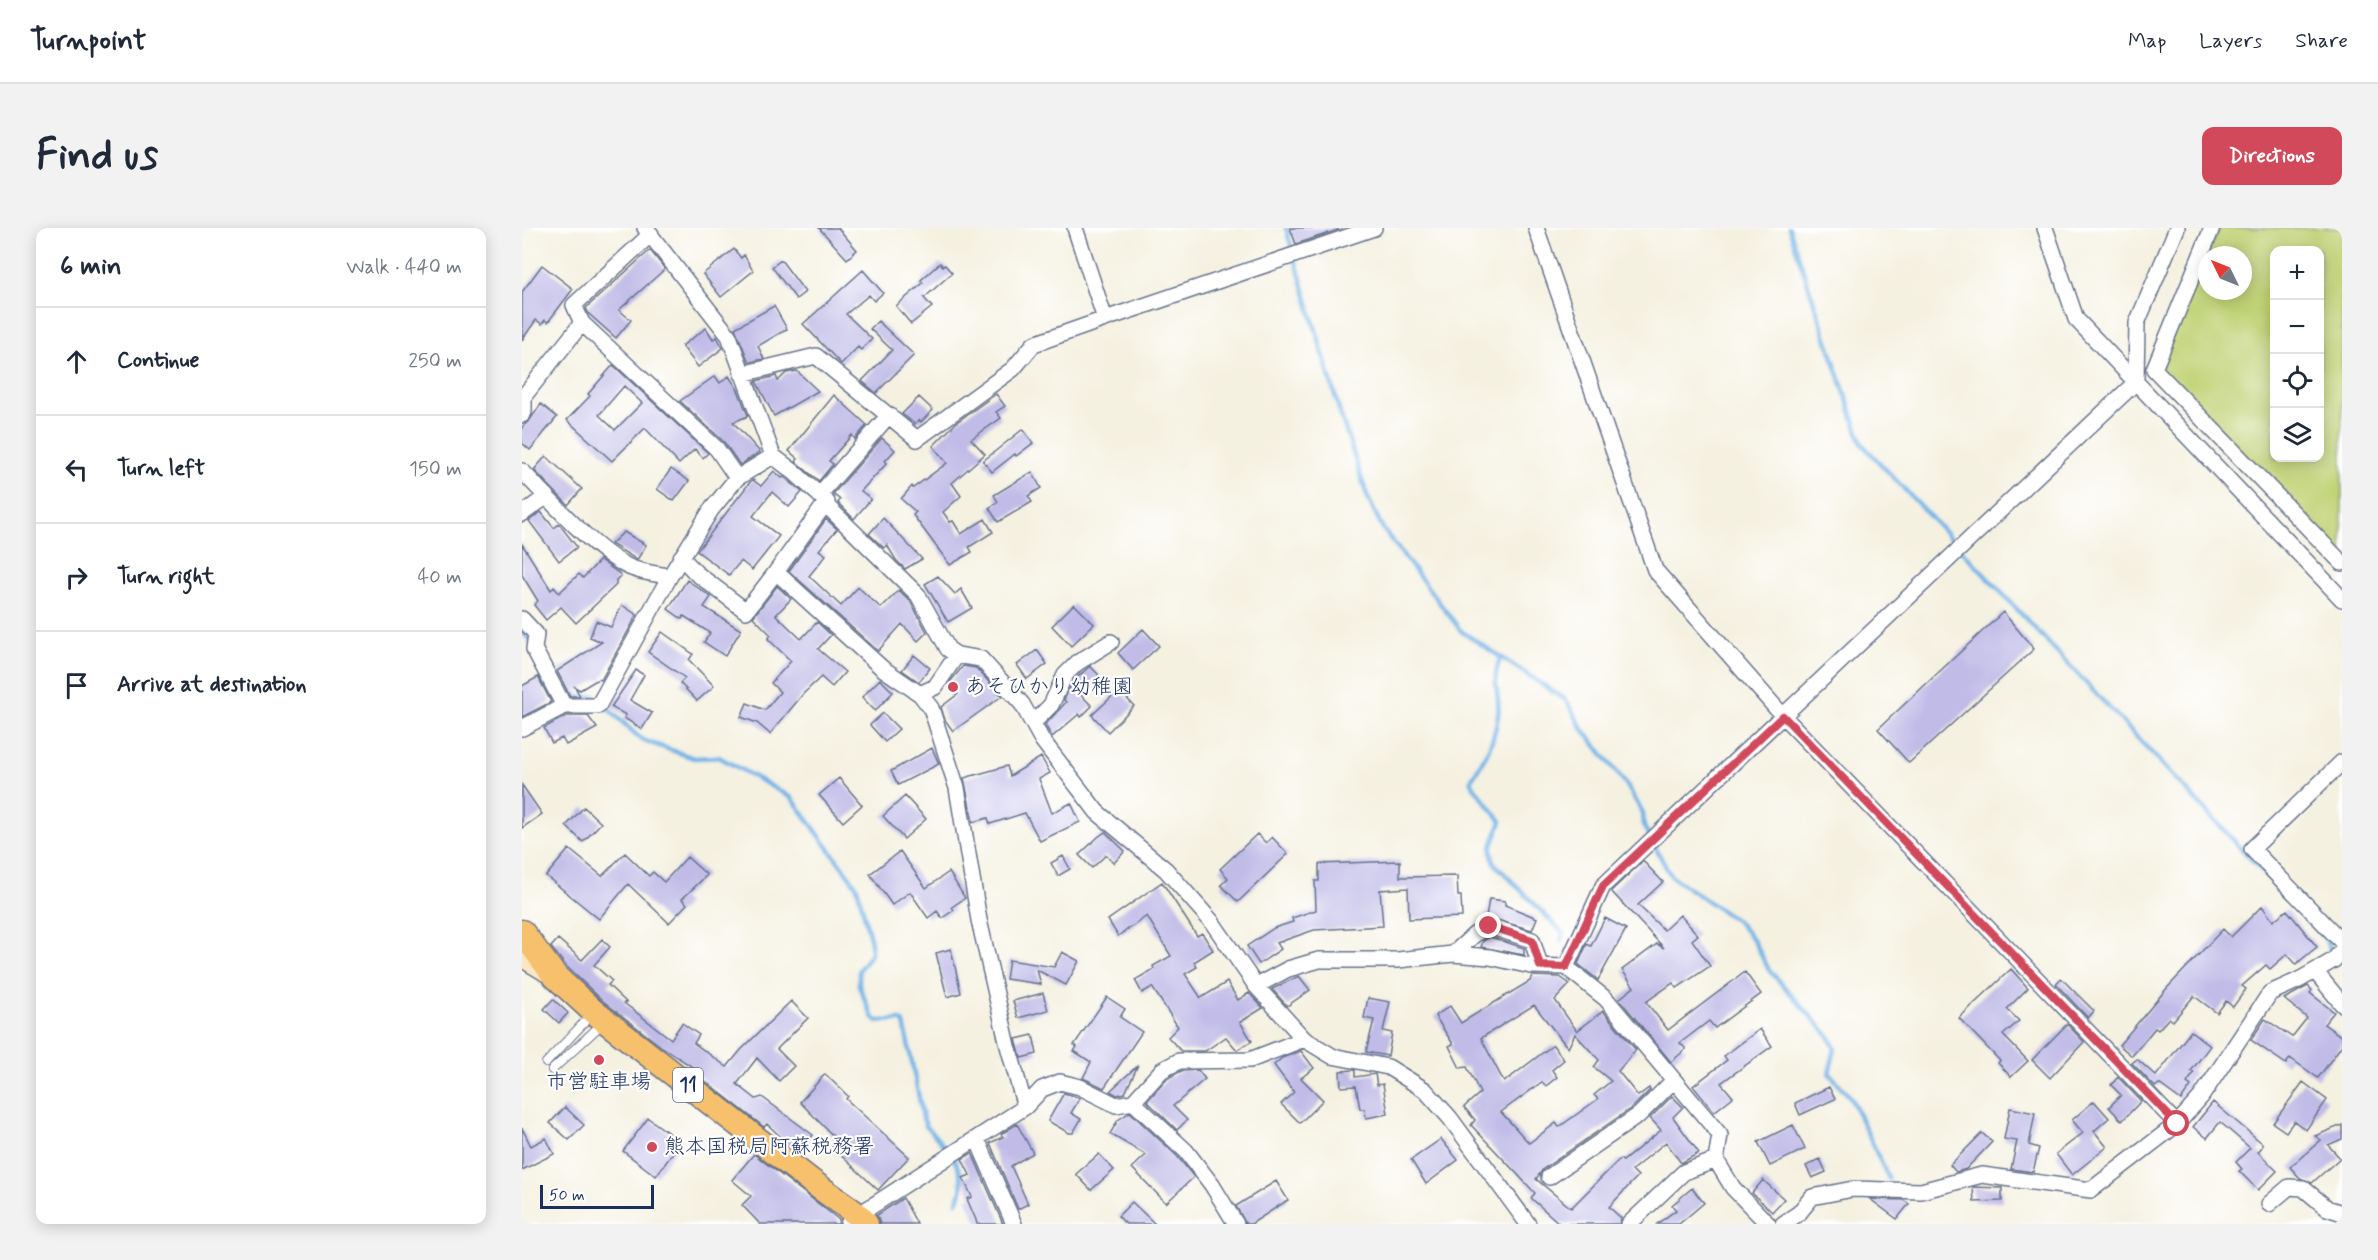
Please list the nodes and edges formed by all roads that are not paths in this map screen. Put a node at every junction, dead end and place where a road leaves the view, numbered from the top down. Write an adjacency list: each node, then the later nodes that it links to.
1 (1075, 228): 8 (street)
2 (1374, 228): 8 (street)
3 (1536, 228): 31 (street)
4 (2045, 228): 11 (street)
5 (2177, 228): 11 (street)
6 (2212, 228): 22 (street)
7 (648, 231): 9 (street); 10 (street)
8 (1105, 318): 14 (street)
9 (582, 323): 12 (street); 17 (street)
10 (742, 374): 14 (street); 15 (street)
11 (2136, 382): 25 (street); 31 (street)
12 (523, 396): 13 (street)
13 (522, 415)
14 (888, 415): 19 (street)
15 (773, 456): 17 (street); 19 (street)
16 (522, 471): 18 (street)
17 (737, 478): 21 (street)
18 (547, 496): 20 (street); 24 (street)
19 (822, 500): 23 (street); 28 (street)
20 (522, 514)
21 (681, 557): 23 (street); 24 (street)
22 (2342, 563)
23 (776, 572): 29 (street)
24 (669, 576): 30 (street)
25 (2342, 599)
26 (522, 619): 30 (street)
27 (1111, 642): 32 (street)
28 (957, 655): 29 (street); 32 (street)
29 (920, 694): 50 (street)
30 (564, 706): 33 (street)
31 (1783, 716): 41 (street); 51 (street)
32 (1033, 723): 44 (street)
33 (522, 728)
34 (2342, 762): 36 (street)
35 (522, 932): 43 (main road, 11)
36 (2342, 942)
37 (2342, 950): 42 (street)
38 (1453, 954): 40 (street); 40 (street); 44 (street)
39 (522, 956): 43 (main road)
40 (1540, 966): 41 (street)
41 (1566, 967): 48 (street)
42 (2315, 971): 45 (street); 51 (street)
43 (555, 976): 46 (main road, 11)
44 (1256, 986): 47 (street)
45 (2342, 1004)
46 (599, 1017): 46 (lane); 57 (main road, 11)
47 (1304, 1039): 49 (street); 60 (street)
48 (1674, 1080): 53 (street); 54 (street)
49 (1133, 1102): 50 (street); 59 (street)
50 (1025, 1107): 52 (street)
51 (2177, 1124): 63 (street)
52 (977, 1139): 57 (street); 58 (street)
53 (1716, 1160): 61 (street); 62 (street)
54 (1549, 1177)
55 (2269, 1204): 56 (street)
56 (2342, 1213)
57 (858, 1221)
58 (1014, 1224)
59 (1236, 1224)
60 (1528, 1224)
61 (1629, 1224)
62 (1768, 1224)
63 (1784, 1224)

